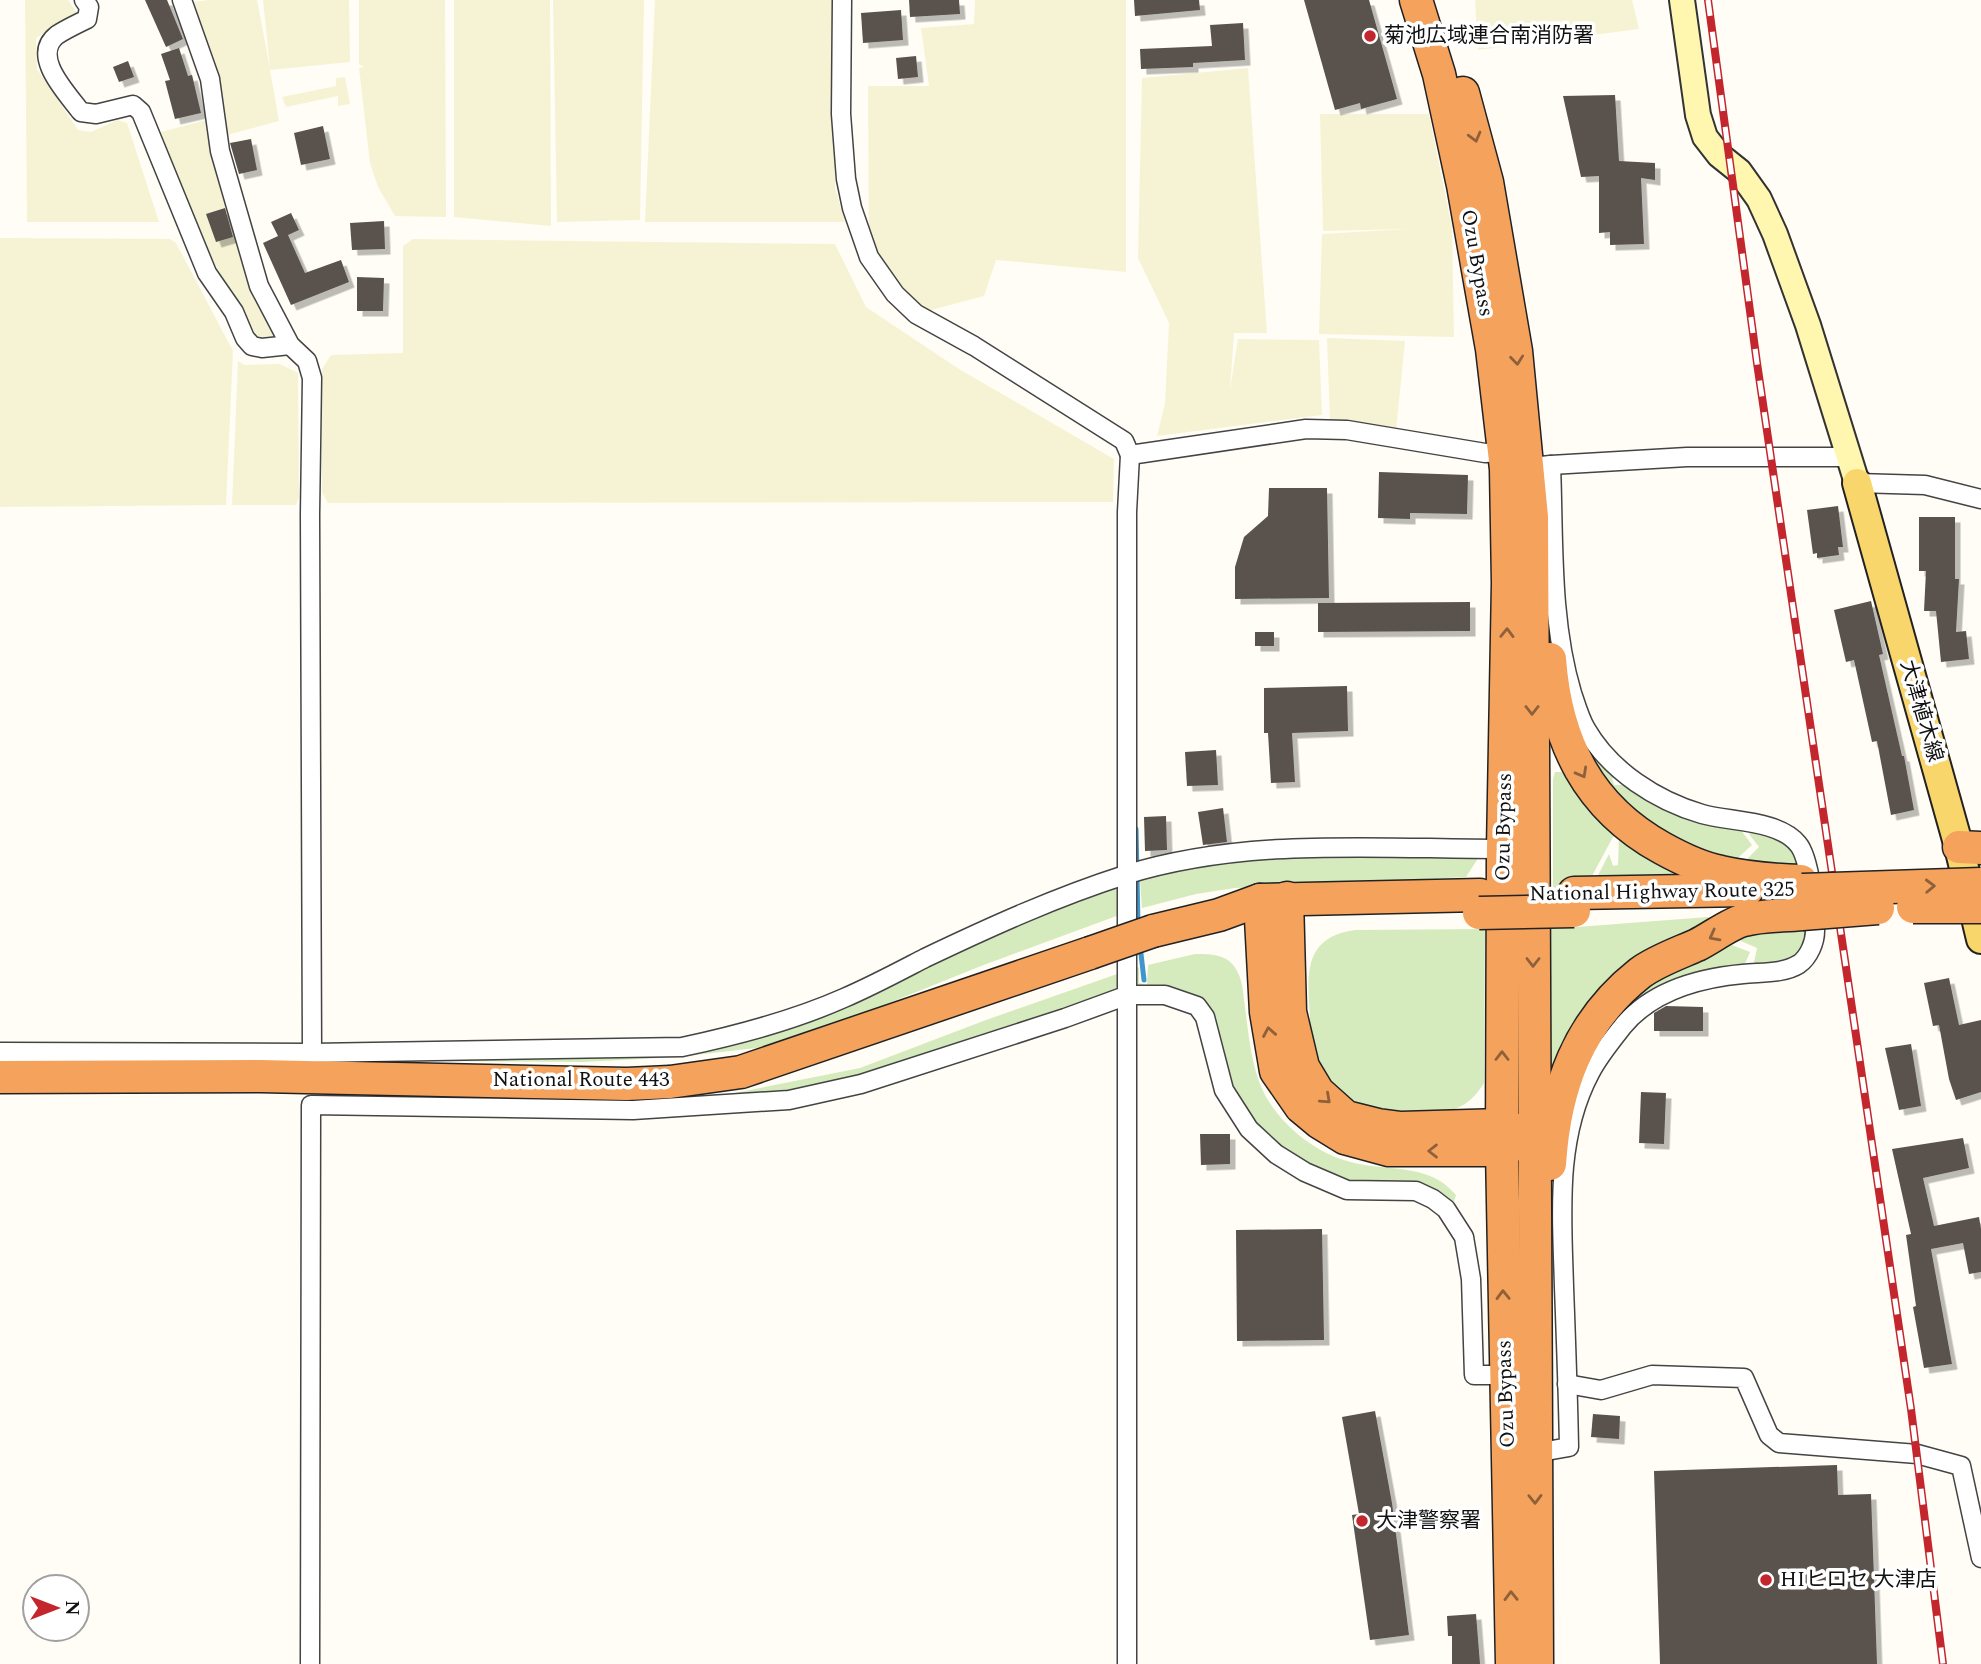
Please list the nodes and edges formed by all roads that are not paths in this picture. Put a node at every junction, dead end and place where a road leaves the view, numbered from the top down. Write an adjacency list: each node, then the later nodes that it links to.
1 (84, 0): 7 (street)
2 (182, 0): 7 (street)
3 (842, 0): 8 (street)
4 (1416, 0): 9 (highway, Ozu Bypass)
5 (1439, 0): 9 (highway, Ozu Bypass, one-way to 9)
6 (1682, 0): 10 (street)
7 (290, 345): 24 (street)
8 (1130, 455): 9 (street); 15 (street)
9 (1522, 463): 10 (street); 12 (highway, Ozu Bypass); 14 (highway, Ozu Bypass, one-way to 9); 29 (street)
10 (1854, 470): 11 (street); 13 (main road, 大津植木線)
11 (1981, 499)
12 (1532, 517): 17 (highway, one-way to 17); 26 (highway, Ozu Bypass, one-way to 26)
13 (1970, 847): 21 (main road, 大津植木線)
14 (1503, 849): 15 (street); 27 (highway, Ozu Bypass, one-way to 14)
15 (1127, 875): 22 (street); 24 (street)
16 (1981, 884): 18 (highway, National Highway Route 325, one-way to 16, bridge)
17 (1802, 897): 18 (highway, National Highway Route 325, bridge); 20 (highway, National Highway Route 325); 28 (highway, one-way to 28)
18 (1879, 897): 19 (highway, National Highway Route 325, bridge)
19 (1981, 907)
20 (1273, 909): 25 (highway, National Route 443, bridge); 27 (highway)
21 (1981, 939)
22 (1128, 995): 28 (street); 32 (street); 33 (street)
23 (0, 1052): 24 (street)
24 (312, 1053)
25 (0, 1077)
26 (1534, 1137): 27 (highway); 28 (highway, Ozu Bypass)
27 (1502, 1138): 28 (highway, Ozu Bypass, one-way to 27)
28 (1519, 1374): 30 (highway, Ozu Bypass); 34 (highway, Ozu Bypass, one-way to 28)
29 (1567, 1384): 30 (street); 31 (street)
30 (1535, 1453): 35 (highway, Ozu Bypass, one-way to 35)
31 (1981, 1558)
32 (310, 1664)
33 (1126, 1664)
34 (1511, 1664)
35 (1537, 1664)

